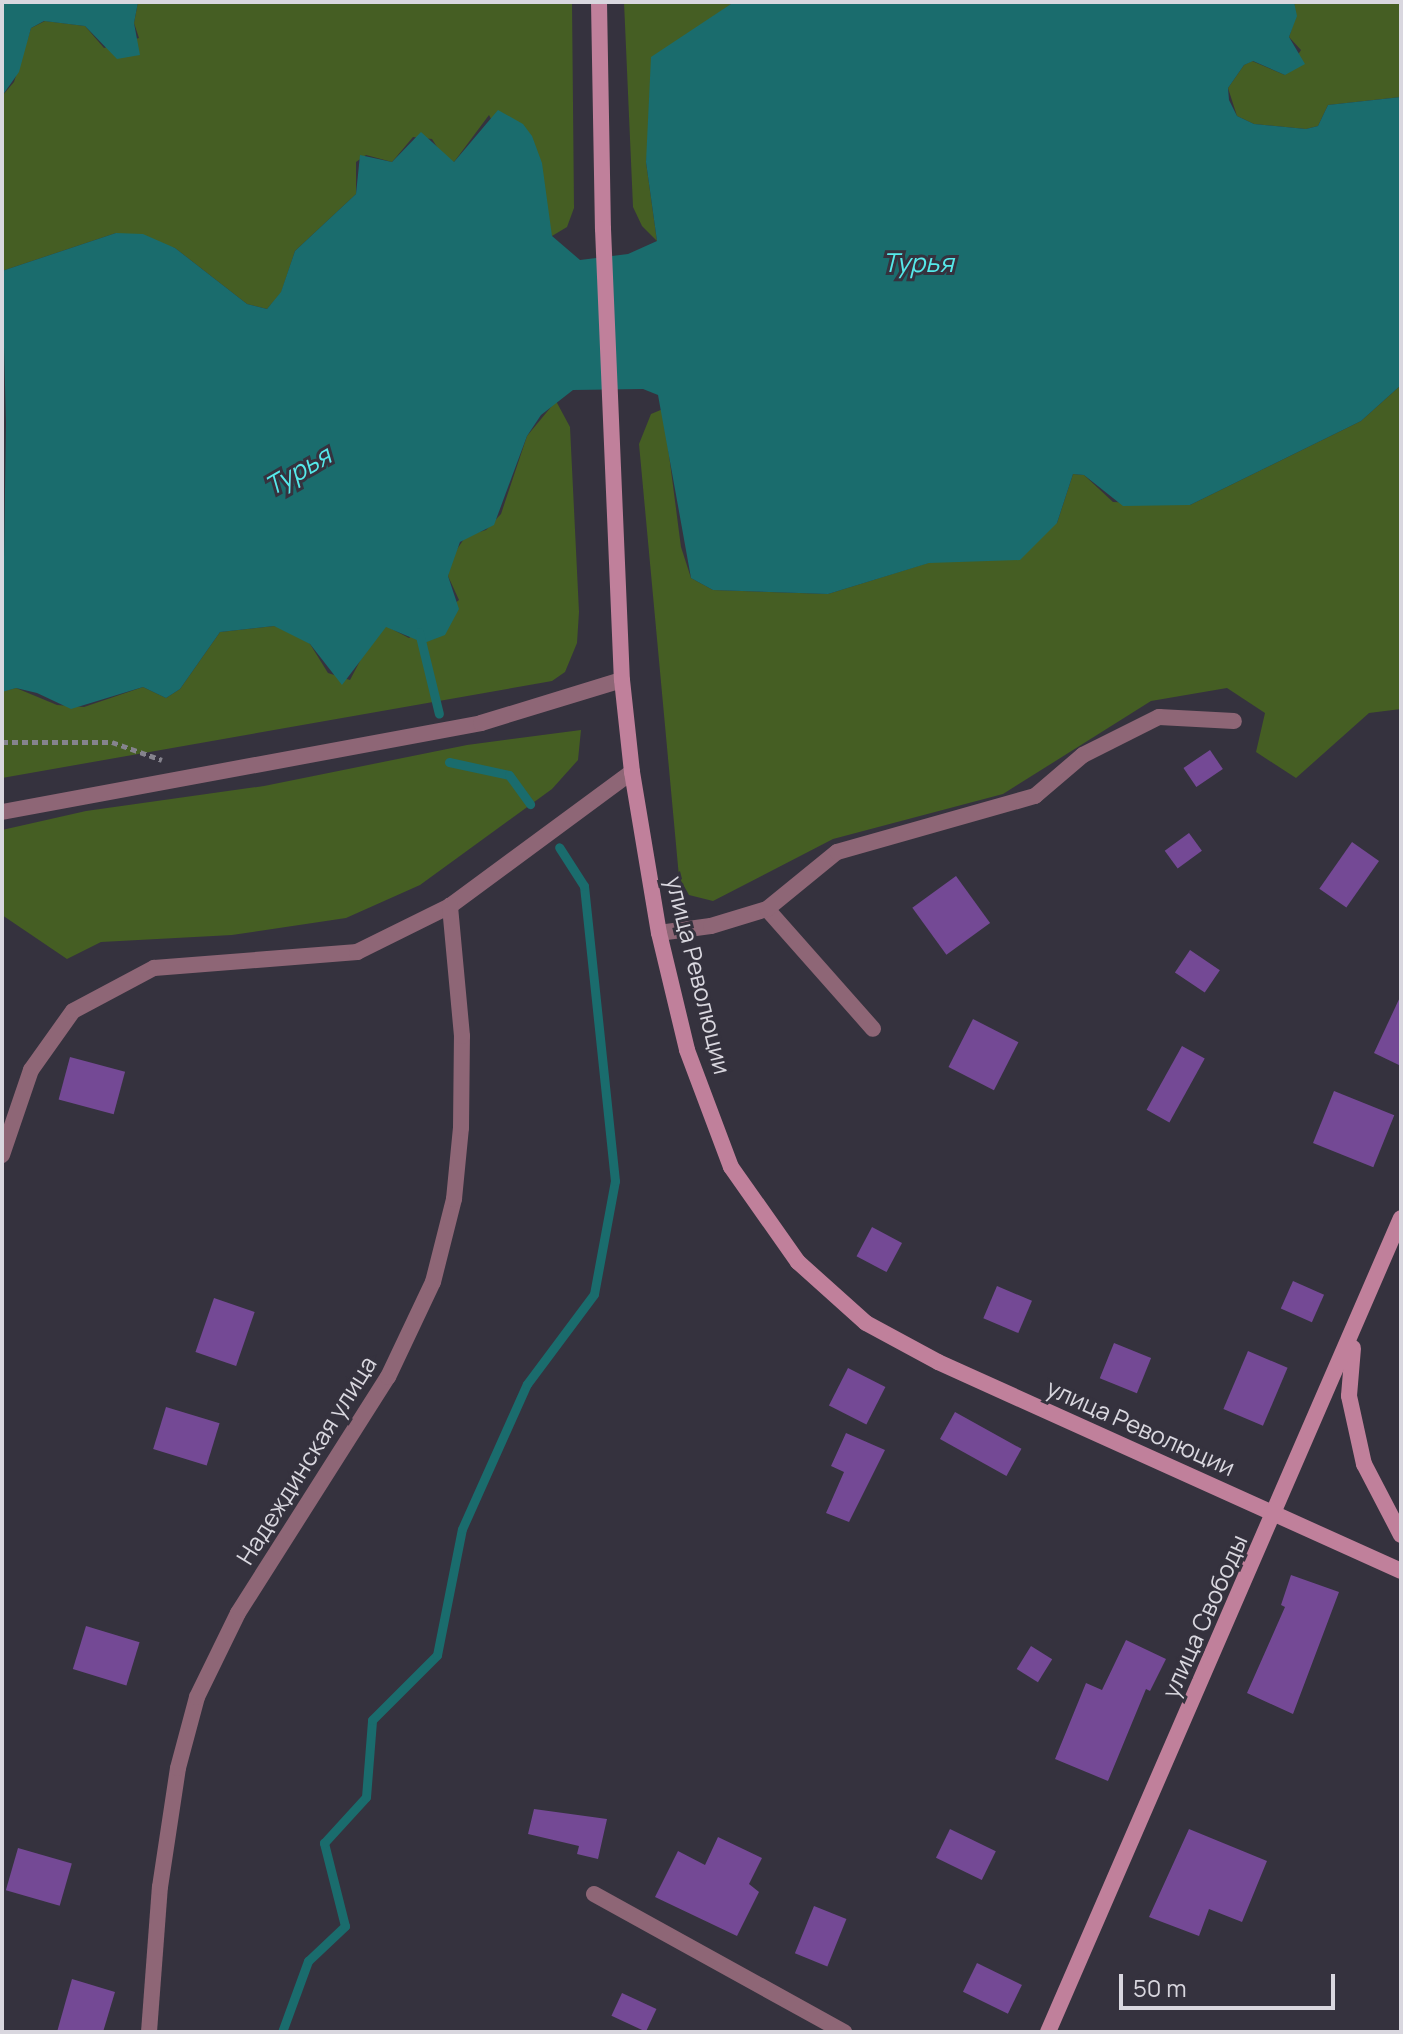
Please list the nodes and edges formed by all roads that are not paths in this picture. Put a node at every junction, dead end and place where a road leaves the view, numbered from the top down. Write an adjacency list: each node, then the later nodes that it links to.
1 (599, 2): 2 (street, улица Революции)
2 (622, 680): 4 (street, улица Революции); 5 (street)
3 (1234, 721): 7 (street)
4 (632, 772): 6 (street); 8 (street, улица Революции)
5 (2, 812)
6 (450, 906): 10 (street); 17 (street, Надеждинская улица)
7 (767, 909): 8 (street); 9 (street)
8 (659, 933): 13 (street, улица Революции)
9 (873, 1029)
10 (2, 1155)
11 (1401, 1218): 12 (street, улица Свободы)
12 (1355, 1335): 13 (street, улица Свободы); 14 (street)
13 (1275, 1514): 15 (street, улица Революции); 19 (street, улица Свободы)
14 (1401, 1535)
15 (1401, 1571)
16 (594, 1894): 18 (street)
17 (149, 2032)
18 (844, 2032)
19 (1048, 2032)

